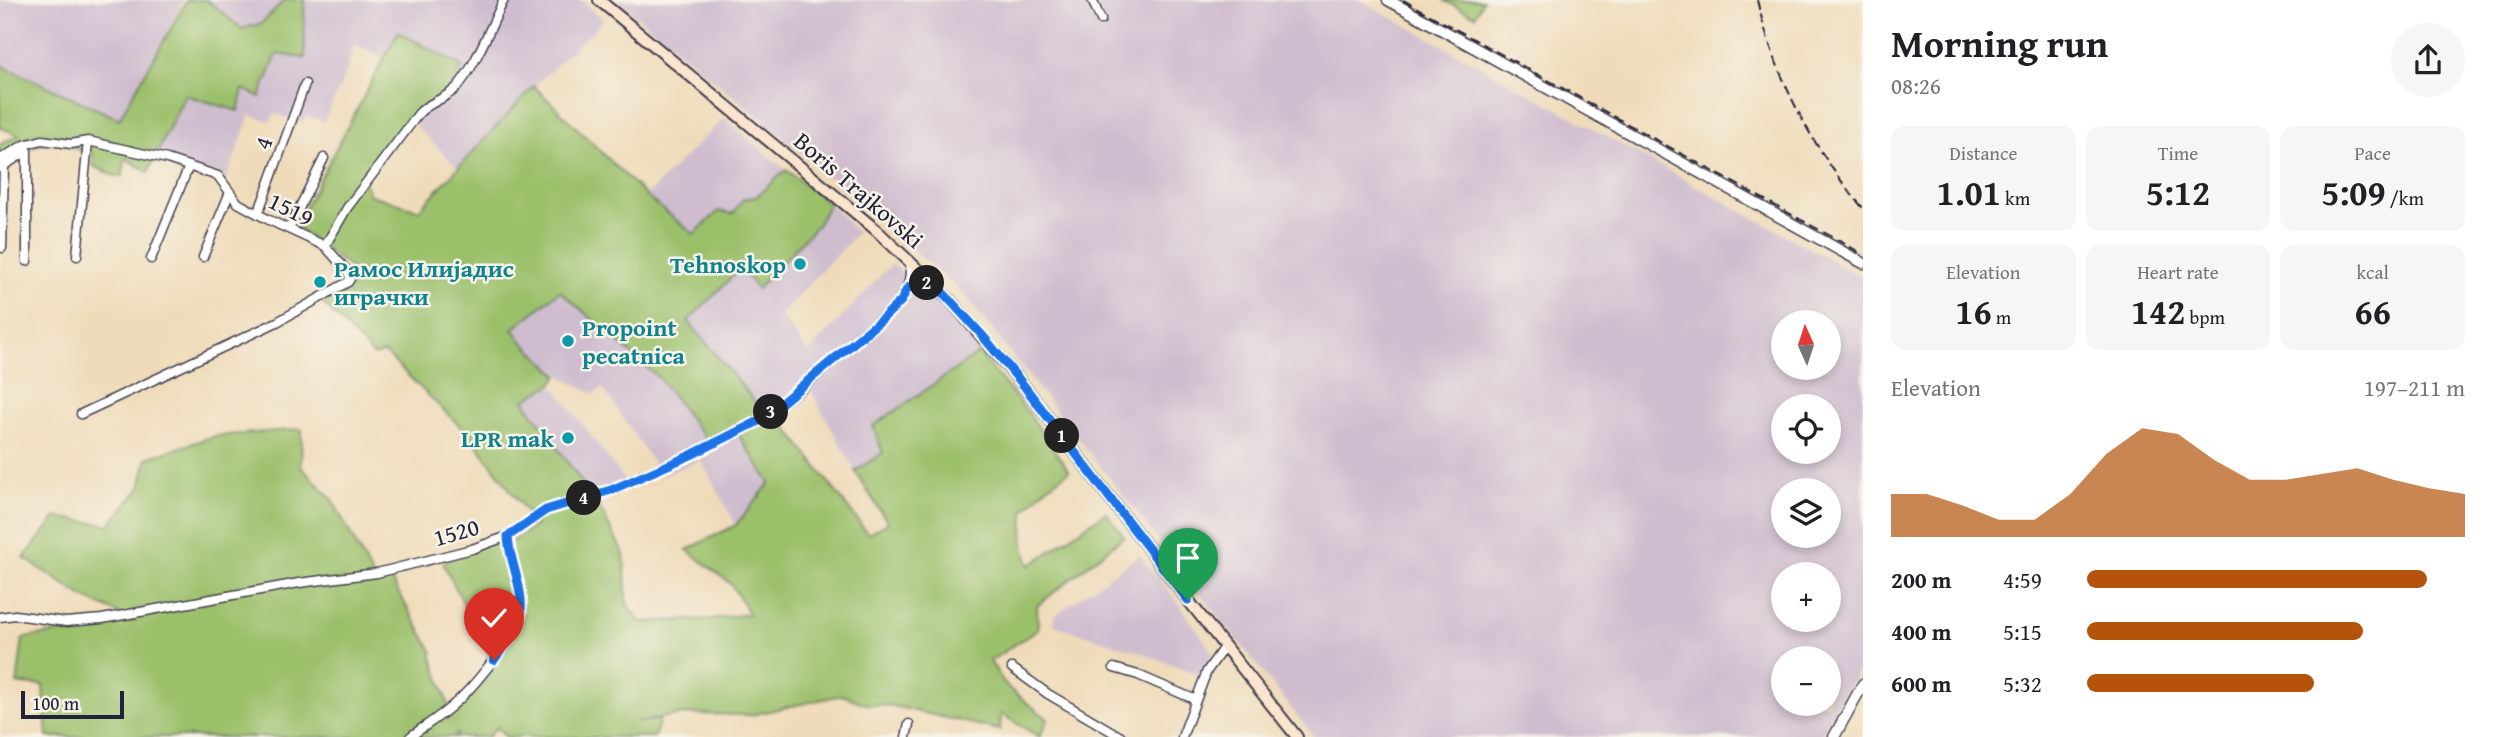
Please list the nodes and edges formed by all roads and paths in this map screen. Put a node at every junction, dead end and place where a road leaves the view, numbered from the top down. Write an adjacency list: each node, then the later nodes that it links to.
1 (504, 0): 16 (street, 1519)
2 (598, 0): 22 (main road, Boris Trajkovski)
3 (1092, 0): 5 (street)
4 (1388, 0): 23 (street)
5 (1101, 20)
6 (304, 84): 14 (street, 4)
7 (36, 141): 8 (street, 1519); 9 (street); 11 (street)
8 (88, 141): 12 (street, 1519); 18 (street)
9 (27, 152): 11 (street); 21 (street)
10 (324, 159): 15 (street)
11 (1, 164): 17 (street)
12 (189, 166): 13 (street, 1519); 20 (street)
13 (230, 192): 14 (street, 1519); 19 (street)
14 (258, 214): 15 (street, 1519)
15 (289, 229): 16 (street, 1519)
16 (325, 246): 26 (street)
17 (2, 248)
18 (76, 256)
19 (203, 257)
20 (151, 258)
21 (27, 261)
22 (911, 262): 24 (main road, Boris Trajkovski); 25 (street)
23 (1863, 263)
24 (936, 285): 25 (street); 29 (main road, Boris Trajkovski)
25 (907, 289): 27 (street, 1520)
26 (81, 414)
27 (508, 536): 28 (street, 1520); 35 (street)
28 (0, 617)
29 (1224, 647): 33 (street); 39 (main road, Boris Trajkovski)
30 (1012, 667): 37 (street)
31 (1114, 668): 33 (street)
32 (1863, 684): 40 (street)
33 (1196, 700): 38 (street)
34 (909, 724): 36 (street)
35 (410, 737)
36 (906, 737)
37 (1121, 737)
38 (1182, 737)
39 (1297, 737)
40 (1834, 737)

